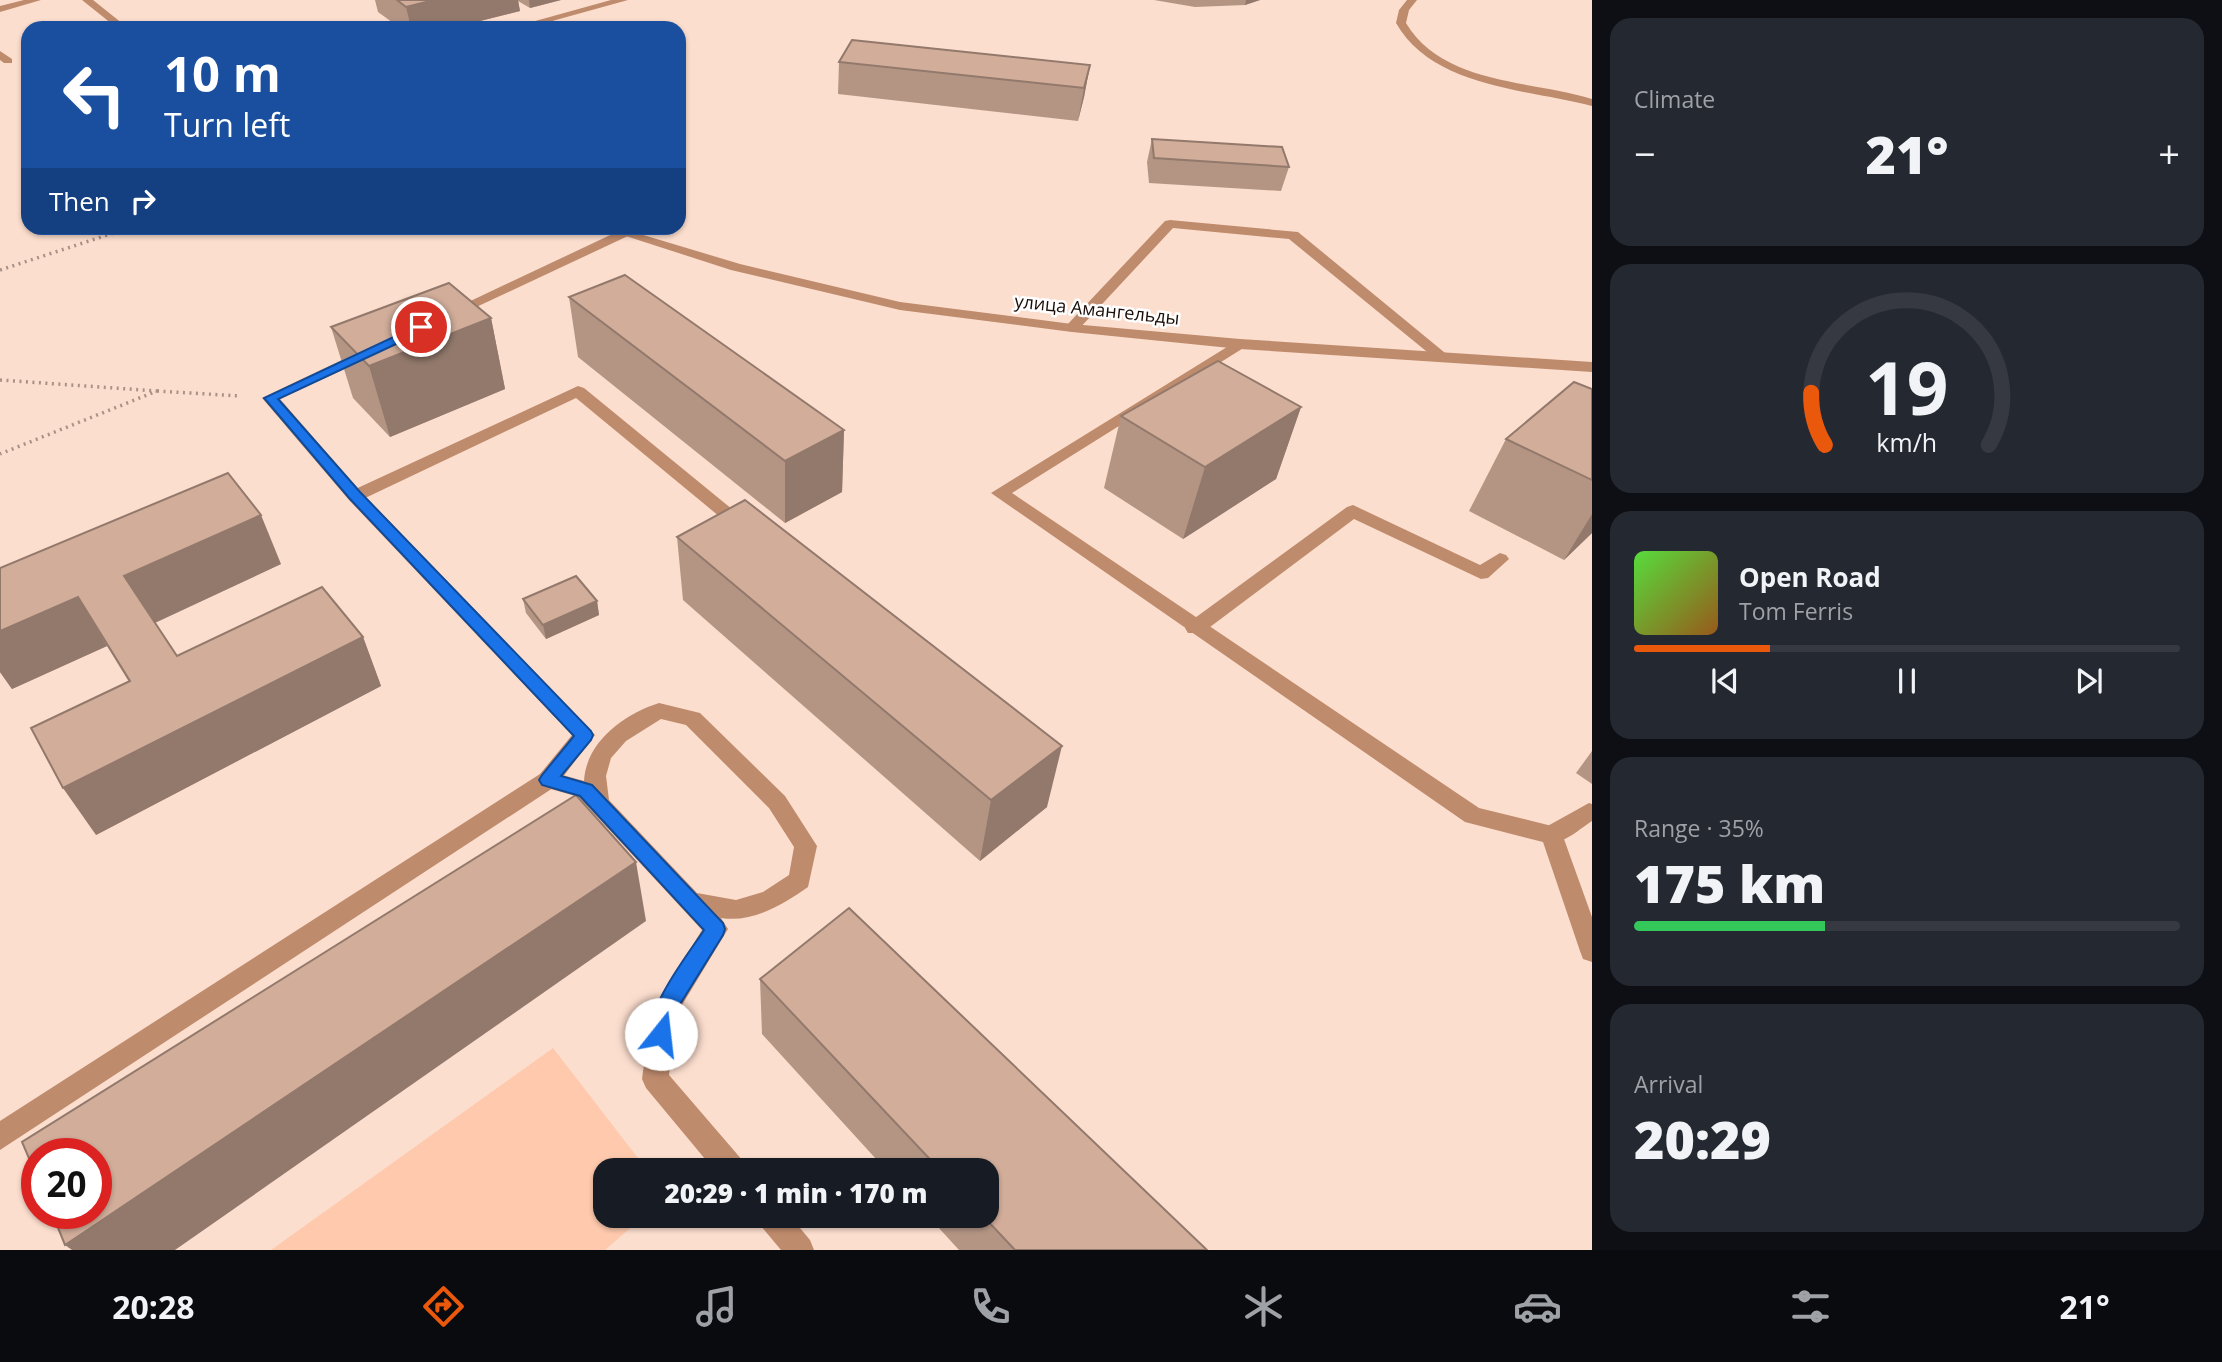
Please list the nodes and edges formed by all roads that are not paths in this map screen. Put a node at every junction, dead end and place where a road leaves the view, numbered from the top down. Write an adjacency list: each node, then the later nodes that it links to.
1 (36, 0): 5 (street)
2 (87, 0): 6 (street)
3 (623, 0): 7 (street)
4 (1412, 0): 8 (street)
5 (0, 9)
6 (114, 21)
7 (542, 21)
8 (1592, 103)
9 (605, 235): 11 (street)
10 (631, 235): 12 (street, улица Амангельды)
11 (434, 321)
12 (1072, 328): 13 (street, улица Амангельды); 15 (street)
13 (1240, 344): 15 (street, улица Амангельды); 20 (street)
14 (384, 345): 17 (street)
15 (1442, 357): 16 (street, улица Амангельды)
16 (1592, 367)
17 (355, 496): 18 (street); 21 (street)
18 (758, 539)
19 (1500, 559): 20 (street)
20 (1195, 628): 24 (street)
21 (548, 780): 22 (street); 27 (street)
22 (599, 804): 25 (street); 25 (street)
23 (1589, 812): 24 (street)
24 (1552, 835): 26 (street)
25 (691, 902): 28 (street)
26 (1592, 951)
27 (0, 1137)
28 (722, 1158)
29 (781, 1228): 30 (street)
30 (800, 1250)

